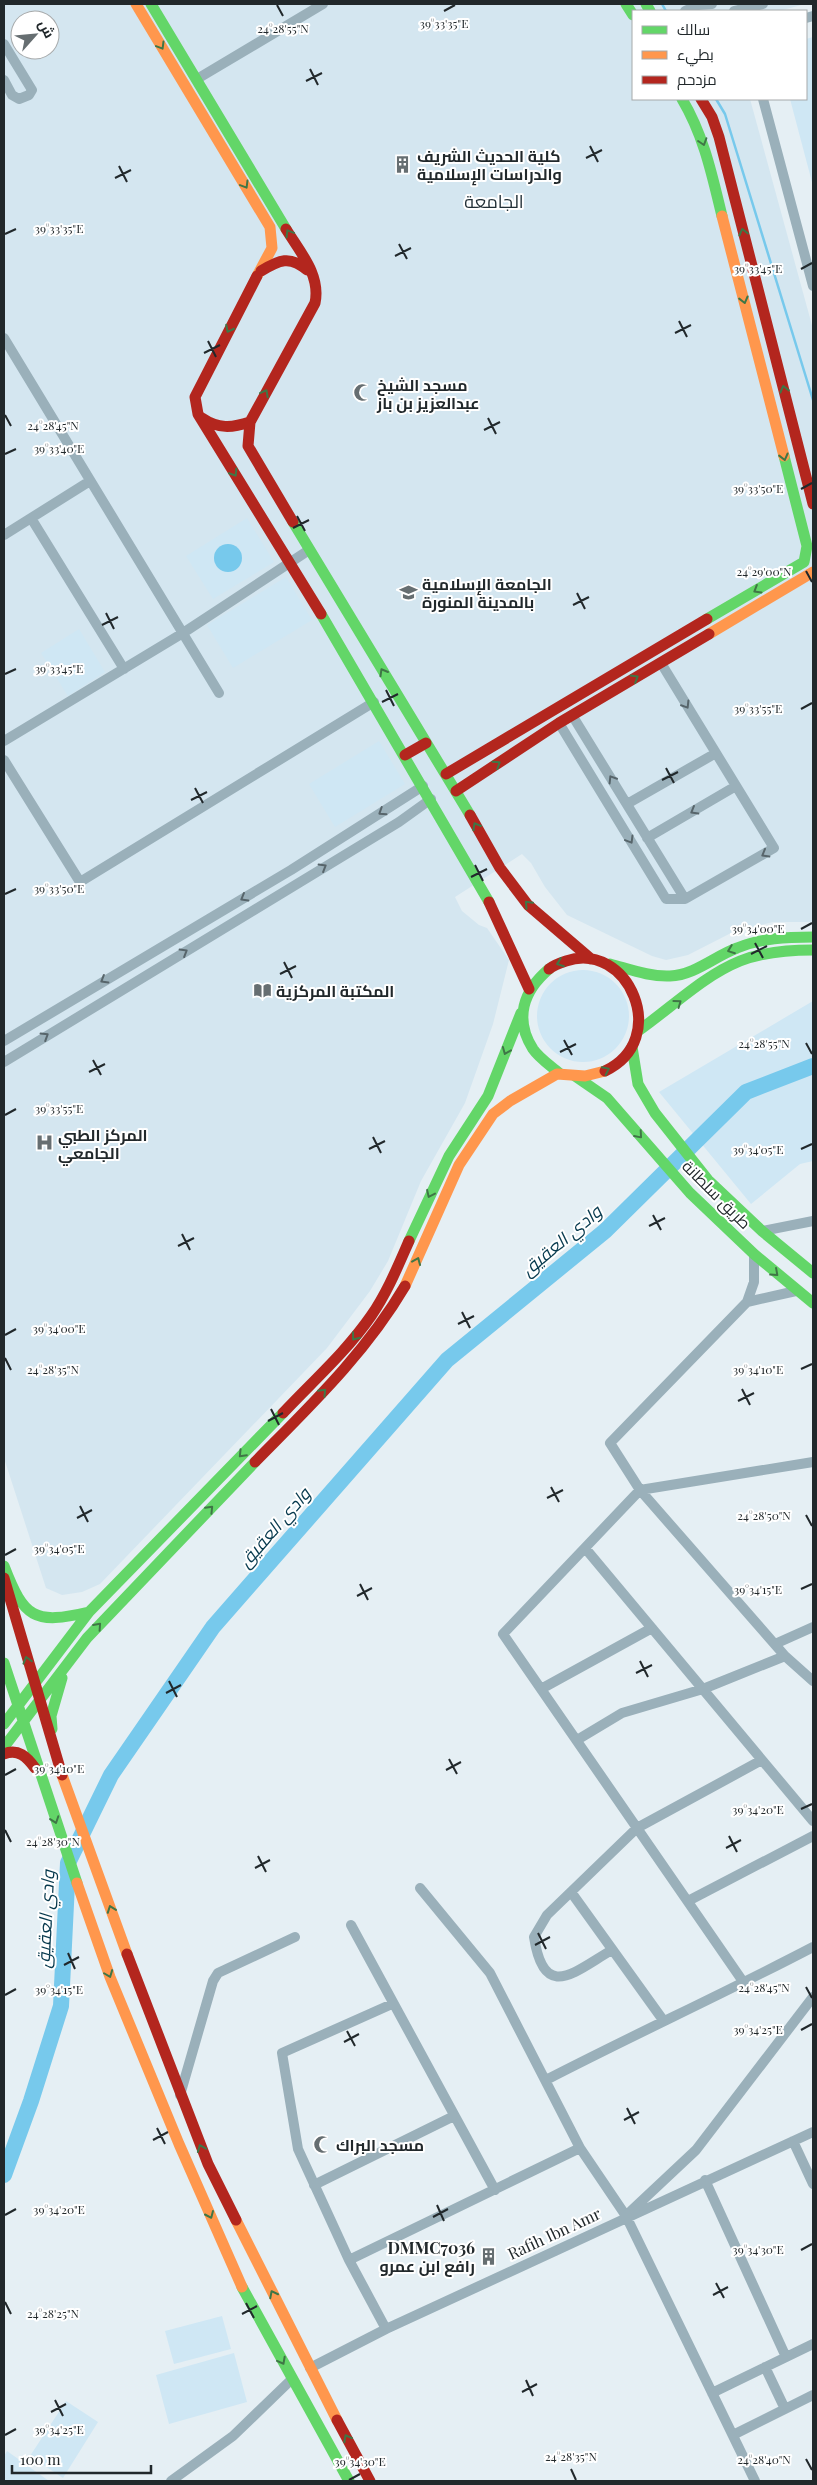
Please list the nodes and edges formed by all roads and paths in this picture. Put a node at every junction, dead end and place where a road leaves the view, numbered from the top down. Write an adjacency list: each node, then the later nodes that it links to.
1 (136, 4): 14 (main road, one-way to 14)
2 (151, 4): 9 (main road)
3 (323, 4): 9 (street)
4 (763, 4): 7 (street)
5 (705, 6): 6 (street)
6 (689, 10)
7 (738, 10)
8 (4, 44): 10 (street)
9 (197, 79): 15 (main road, one-way to 9)
10 (4, 80)
11 (683, 100): 41 (main road, one-way to 41)
12 (702, 100): 22 (main road, one-way to 12)
13 (763, 100): 16 (street)
14 (260, 271): 15 (main road); 18 (main road, one-way to 18)
15 (315, 277): 19 (main road, one-way to 15)
16 (813, 286)
17 (4, 338): 20 (street)
18 (198, 414): 19 (main road); 23 (main road, one-way to 23)
19 (250, 422): 21 (main road)
20 (90, 481): 24 (street); 29 (street)
21 (281, 504): 23 (main road); 26 (main road)
22 (813, 504)
23 (260, 516): 27 (main road)
24 (31, 518): 25 (street); 31 (street)
25 (4, 535)
26 (309, 550): 27 (street); 37 (main road, one-way to 26)
27 (291, 562): 29 (street); 33 (main road)
28 (813, 572): 30 (main road)
29 (182, 633): 31 (street); 32 (street)
30 (661, 663): 34 (main road, one-way to 30); 38 (street, one-way to 38)
31 (124, 669): 36 (street)
32 (219, 693)
33 (374, 702): 39 (main road); 40 (street)
34 (572, 716): 35 (main road); 46 (street, one-way to 34)
35 (559, 723): 44 (main road, one-way to 35); 48 (street, one-way to 48)
36 (4, 741)
37 (426, 743): 39 (main road); 41 (main road)
38 (716, 753): 43 (street); 46 (street)
39 (405, 755): 42 (main road)
40 (4, 760)
41 (446, 774): 44 (main road)
42 (423, 786): 45 (main road); 55 (street, one-way to 55)
43 (736, 786): 47 (street, one-way to 47); 48 (street, one-way to 48)
44 (456, 791): 51 (main road, one-way to 44)
45 (431, 799): 52 (main road); 57 (street, one-way to 45)
46 (627, 804): 47 (street)
47 (647, 838): 48 (street)
48 (685, 900)
49 (813, 937): 51 (main road, one-way to 51)
50 (813, 950): 54 (main road, one-way to 50)
51 (595, 960): 52 (main road, one-way to 52); 54 (main road)
52 (529, 989): 53 (main road)
53 (524, 1005): 58 (main road); 72 (main road, one-way to 72)
54 (638, 1031): 56 (main road)
55 (4, 1041)
56 (632, 1047): 59 (main road, one-way to 56); 61 (main road, طريق سلطانة)
57 (4, 1062)
58 (559, 1073): 59 (main road); 76 (main road, one-way to 58)
59 (575, 1076): 62 (main road, طريق سلطانة, one-way to 62)
60 (813, 1221): 61 (street)
61 (762, 1231): 63 (main road, طريق سلطانة)
62 (754, 1254): 64 (main road, طريق سلطانة, one-way to 64); 65 (street)
63 (813, 1273)
64 (796, 1291): 65 (street); 66 (main road, طريق سلطانة)
65 (747, 1302): 68 (street)
66 (813, 1303)
67 (813, 1462): 68 (street)
68 (640, 1490): 69 (street); 75 (street)
69 (585, 1548): 74 (street); 81 (street)
70 (4, 1566): 72 (main road)
71 (4, 1578): 80 (main road, one-way to 71)
72 (89, 1612): 80 (main road)
73 (813, 1627): 75 (street)
74 (652, 1628): 81 (street); 82 (street)
75 (775, 1644): 77 (street)
76 (79, 1647): 83 (main road); 90 (main road)
77 (785, 1656): 79 (street); 82 (street)
78 (4, 1663): 84 (main road)
79 (813, 1680)
80 (34, 1683): 83 (main road); 84 (main road)
81 (541, 1689): 87 (street)
82 (703, 1689): 87 (street); 91 (street)
83 (39, 1702): 85 (main road); 90 (main road)
84 (18, 1704): 85 (main road); 86 (main road)
85 (24, 1721): 88 (main road); 92 (main road)
86 (4, 1724)
87 (577, 1740): 94 (street)
88 (4, 1748)
89 (4, 1754): 92 (main road)
90 (55, 1758): 108 (main road, one-way to 90)
91 (762, 1760): 93 (street); 94 (street)
92 (40, 1774): 124 (main road, one-way to 124)
93 (813, 1821)
94 (637, 1828): 97 (street); 98 (street)
95 (813, 1836): 98 (street)
96 (420, 1888): 107 (street)
97 (571, 1892): 102 (street); 102 (street)
98 (688, 1901): 103 (street)
99 (351, 1925): 105 (street)
100 (296, 1937): 108 (street)
101 (813, 1947): 103 (street)
102 (612, 1950): 106 (street)
103 (744, 1983): 106 (street)
104 (813, 1997): 117 (street)
105 (392, 2004): 109 (street); 115 (street)
106 (663, 2020): 107 (street)
107 (546, 2080): 112 (street)
108 (180, 2095): 123 (main road, one-way to 108)
109 (454, 2116): 115 (street); 116 (street)
110 (813, 2132): 111 (street, Rafih Ibn Amr)
111 (793, 2141): 113 (street, Rafih Ibn Amr); 114 (street)
112 (580, 2148): 116 (street); 117 (street)
113 (705, 2180): 117 (street, Rafih Ibn Amr); 121 (street)
114 (813, 2184)
115 (314, 2185): 118 (street)
116 (495, 2190): 118 (street)
117 (626, 2216): 119 (street, Rafih Ibn Amr); 125 (street)
118 (349, 2260): 119 (street)
119 (386, 2329): 123 (street, Rafih Ibn Amr)
120 (813, 2345): 121 (street)
121 (786, 2357): 122 (street)
122 (765, 2367): 125 (street); 127 (street)
123 (310, 2368): 129 (main road, one-way to 123)
124 (292, 2379): 130 (street); 131 (main road)
125 (712, 2393): 128 (street)
126 (813, 2397): 127 (street)
127 (785, 2409): 128 (street)
128 (733, 2435): 132 (street)
129 (367, 2480)
130 (171, 2481)
131 (349, 2481)
132 (755, 2481)

